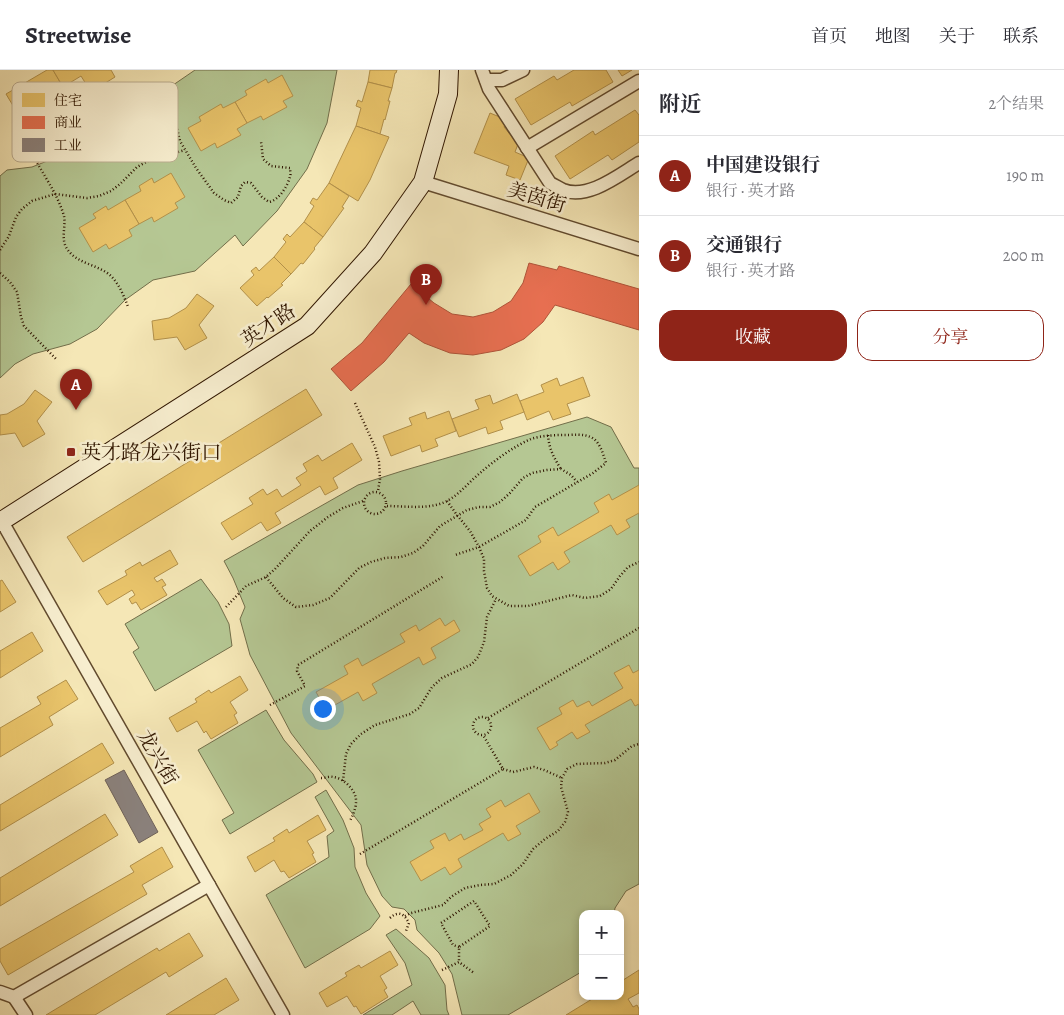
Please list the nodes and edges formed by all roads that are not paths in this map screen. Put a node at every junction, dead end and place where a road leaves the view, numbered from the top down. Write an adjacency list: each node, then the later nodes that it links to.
1 (441, 70): 10 (main road, 英才路)
2 (449, 70): 8 (main road, 英才路)
3 (523, 70): 4 (street)
4 (484, 75): 6 (street)
5 (639, 82): 6 (street)
6 (527, 148): 7 (street)
7 (639, 163)
8 (423, 182): 9 (street, 美茵街); 10 (main road, 英才路)
9 (639, 249)
10 (0, 518): 11 (street, 龙兴街)
11 (209, 885): 13 (street); 15 (street, 龙兴街)
12 (0, 992): 13 (street)
13 (14, 997): 14 (street)
14 (26, 1015)
15 (283, 1015)

